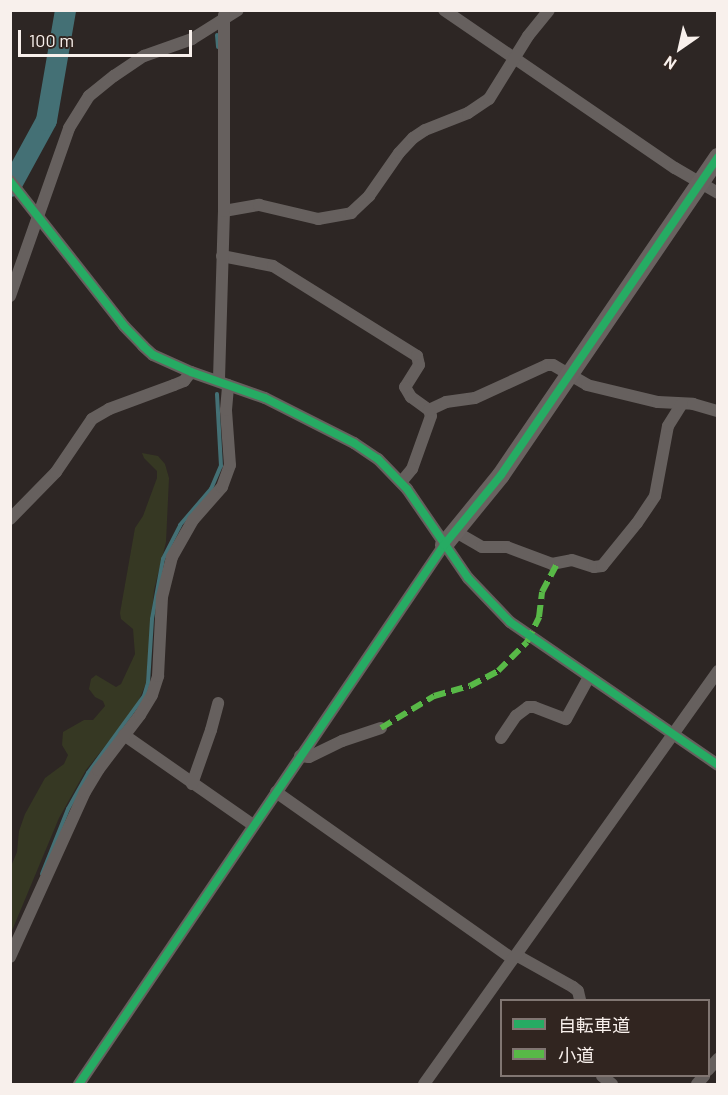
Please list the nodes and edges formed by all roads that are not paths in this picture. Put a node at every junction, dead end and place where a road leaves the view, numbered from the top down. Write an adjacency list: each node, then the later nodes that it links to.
1 (238, 10): 4 (street)
2 (444, 10): 5 (street)
3 (549, 10): 5 (street)
4 (224, 15): 10 (street); 11 (street)
5 (514, 59): 7 (street); 10 (street)
6 (717, 157): 7 (street)
7 (701, 183): 9 (street); 15 (street)
8 (14, 186): 11 (street)
9 (717, 193)
10 (224, 211): 12 (street)
11 (37, 216): 13 (street); 14 (street)
12 (222, 256): 16 (street); 18 (street)
13 (10, 296)
14 (191, 372): 16 (street); 21 (street)
15 (570, 375): 17 (street); 18 (street); 22 (street)
16 (224, 382): 20 (street); 28 (street)
17 (682, 404): 19 (street); 22 (street)
18 (429, 410): 20 (street)
19 (717, 411)
20 (401, 482): 22 (street)
21 (10, 519)
22 (450, 538): 24 (street); 30 (street)
23 (717, 670): 27 (street)
24 (589, 677): 27 (street); 29 (street)
25 (218, 703): 32 (street)
26 (381, 728): 30 (street)
27 (672, 734): 31 (street); 36 (street)
28 (124, 735): 32 (street); 35 (street)
29 (501, 738)
30 (300, 756): 33 (street)
31 (717, 765)
32 (192, 784): 34 (street)
33 (276, 792): 34 (street); 36 (street)
34 (253, 825): 38 (street)
35 (10, 957)
36 (514, 957): 37 (street); 39 (street)
37 (580, 999)
38 (79, 1084)
39 (424, 1084)

